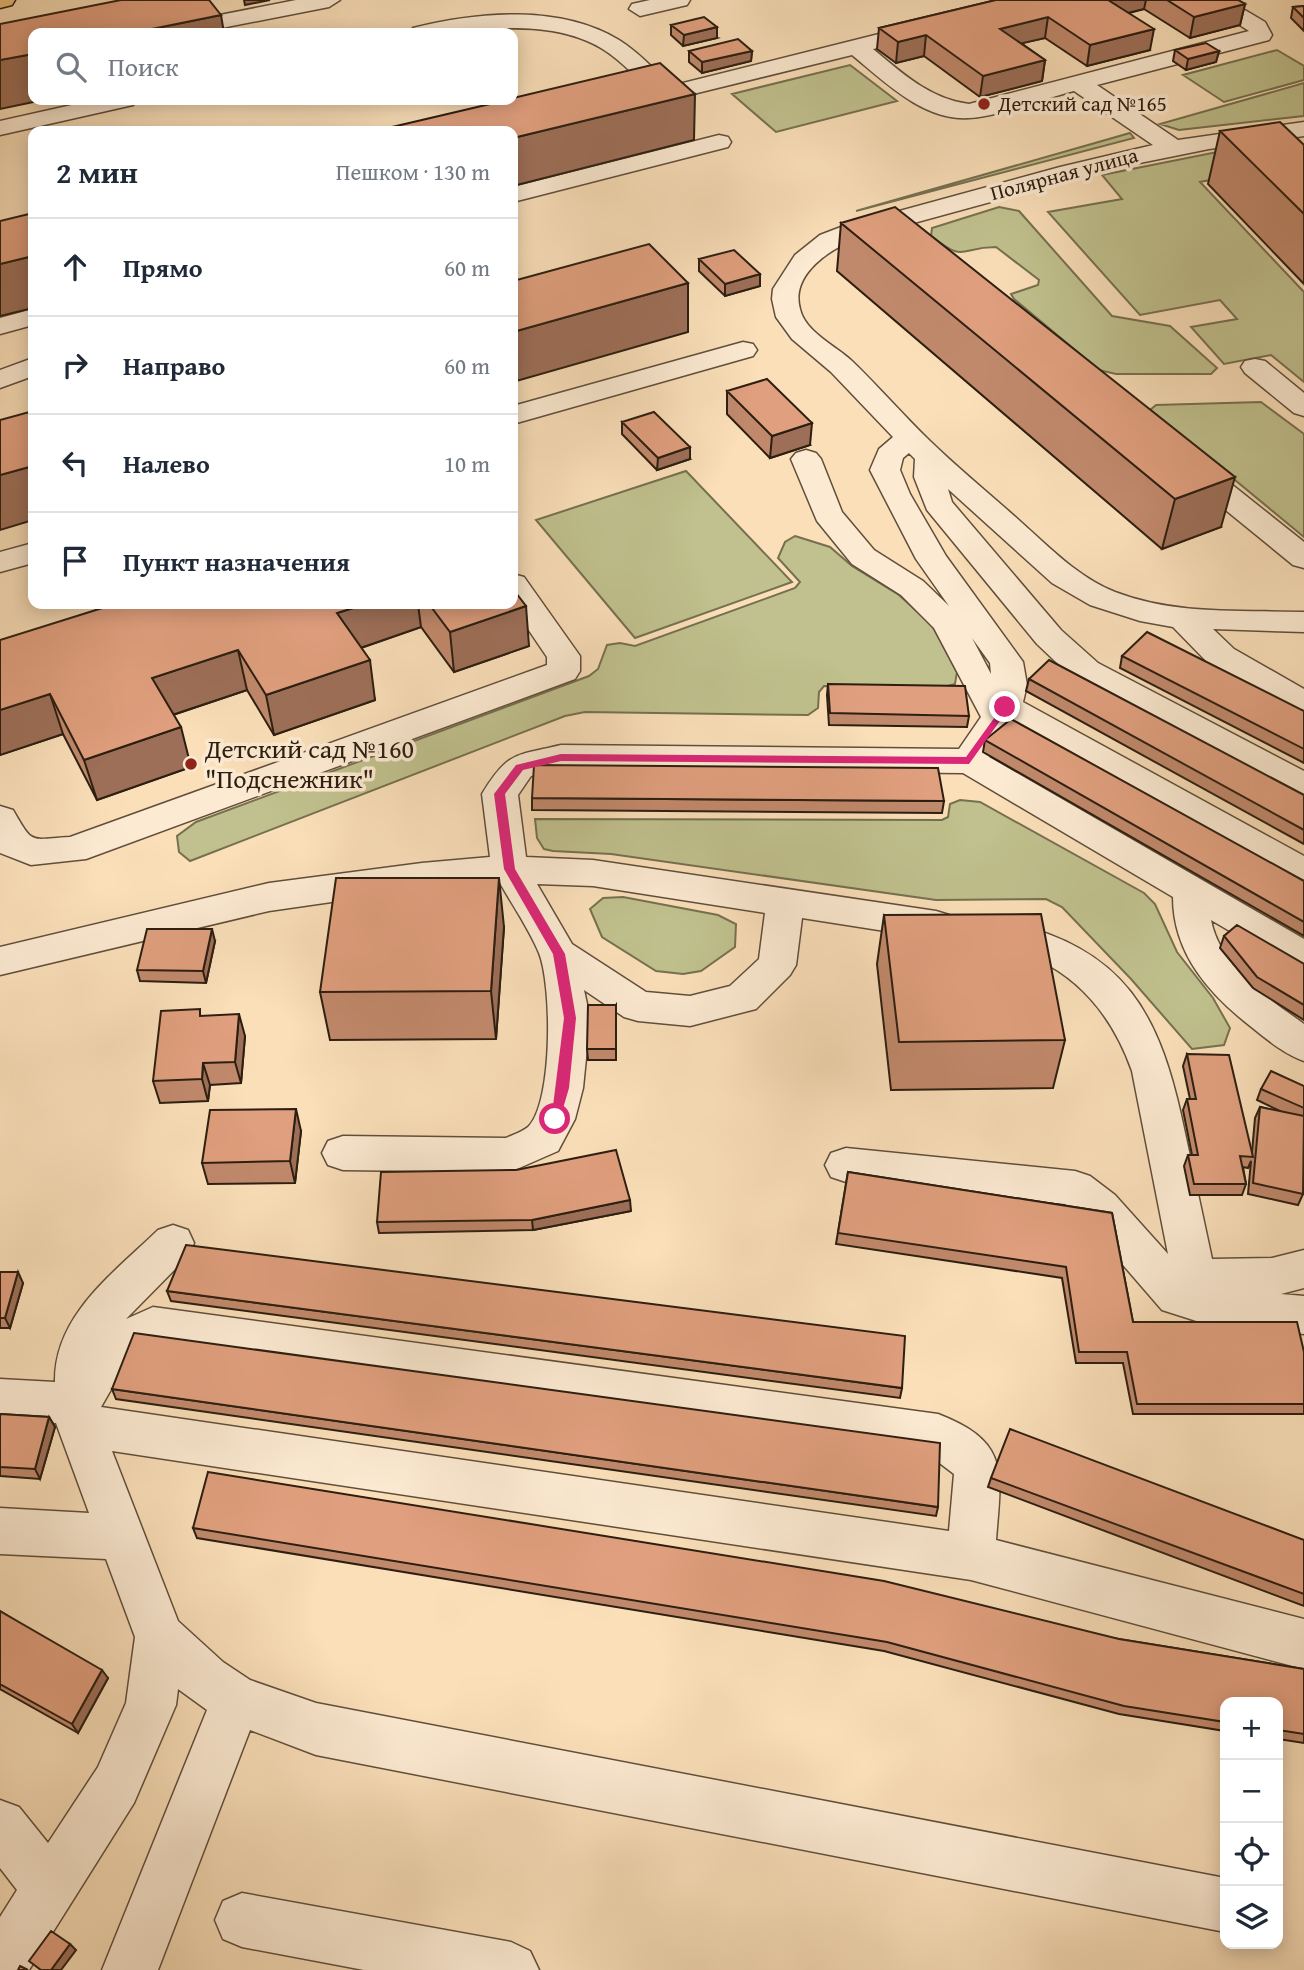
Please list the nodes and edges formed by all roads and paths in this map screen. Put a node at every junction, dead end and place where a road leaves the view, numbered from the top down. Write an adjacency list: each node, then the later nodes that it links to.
1 (329, 0): 6 (street)
2 (495, 0): 7 (street)
3 (679, 0): 5 (street)
4 (1212, 0): 11 (street)
5 (640, 9)
6 (189, 28)
7 (438, 28)
8 (461, 28): 12 (street)
9 (896, 37): 10 (street)
10 (856, 47): 11 (street); 12 (street)
11 (1077, 82): 21 (street)
12 (667, 94): 13 (street)
13 (644, 103)
14 (109, 105): 15 (street)
15 (44, 126)
16 (1304, 129): 18 (street, Полярная улица)
17 (28, 131): 19 (street)
18 (1254, 134): 21 (street, Полярная улица); 22 (street)
19 (5, 138)
20 (719, 142): 23 (street)
21 (1172, 147): 32 (street, Полярная улица)
22 (1280, 158)
23 (518, 194)
24 (28, 318): 25 (street)
25 (0, 326)
26 (743, 350): 31 (street)
27 (1255, 367): 30 (street)
28 (28, 368): 29 (street)
29 (0, 380)
30 (1304, 407)
31 (518, 414)
32 (920, 448): 39 (street); 42 (street); 44 (street)
33 (1168, 449): 36 (street)
34 (806, 460): 42 (street)
35 (28, 554): 37 (street)
36 (1304, 558)
37 (0, 562)
38 (518, 591): 45 (street)
39 (1183, 618): 40 (street); 41 (street)
40 (1300, 624)
41 (1304, 704)
42 (1001, 712): 43 (street); 47 (street)
43 (969, 761): 46 (street); 48 (street)
44 (1304, 786)
45 (0, 819)
46 (510, 869): 49 (street); 50 (street); 52 (street)
47 (1304, 872)
48 (1191, 891): 51 (street); 53 (street)
49 (785, 902): 50 (street); 59 (street)
50 (559, 954): 54 (street)
51 (1304, 957)
52 (0, 961)
53 (1304, 1045)
54 (343, 1153)
55 (846, 1165): 57 (street)
56 (173, 1243): 62 (street)
57 (1152, 1269): 59 (street); 60 (street)
58 (1304, 1269): 59 (street)
59 (1194, 1278)
60 (1304, 1315)
61 (0, 1400): 62 (street)
62 (77, 1414): 64 (street); 65 (street); 65 (street)
63 (0, 1531): 64 (street)
64 (123, 1537): 66 (street)
65 (971, 1557): 67 (street)
66 (160, 1637): 68 (street); 70 (street)
67 (1304, 1644)
68 (236, 1700): 71 (street); 75 (street)
69 (0, 1826): 70 (street)
70 (48, 1887): 74 (street)
71 (1220, 1904)
72 (242, 1920): 73 (street)
73 (458, 1965): 76 (street)
74 (0, 1966)
75 (130, 1970)
76 (511, 1970)

